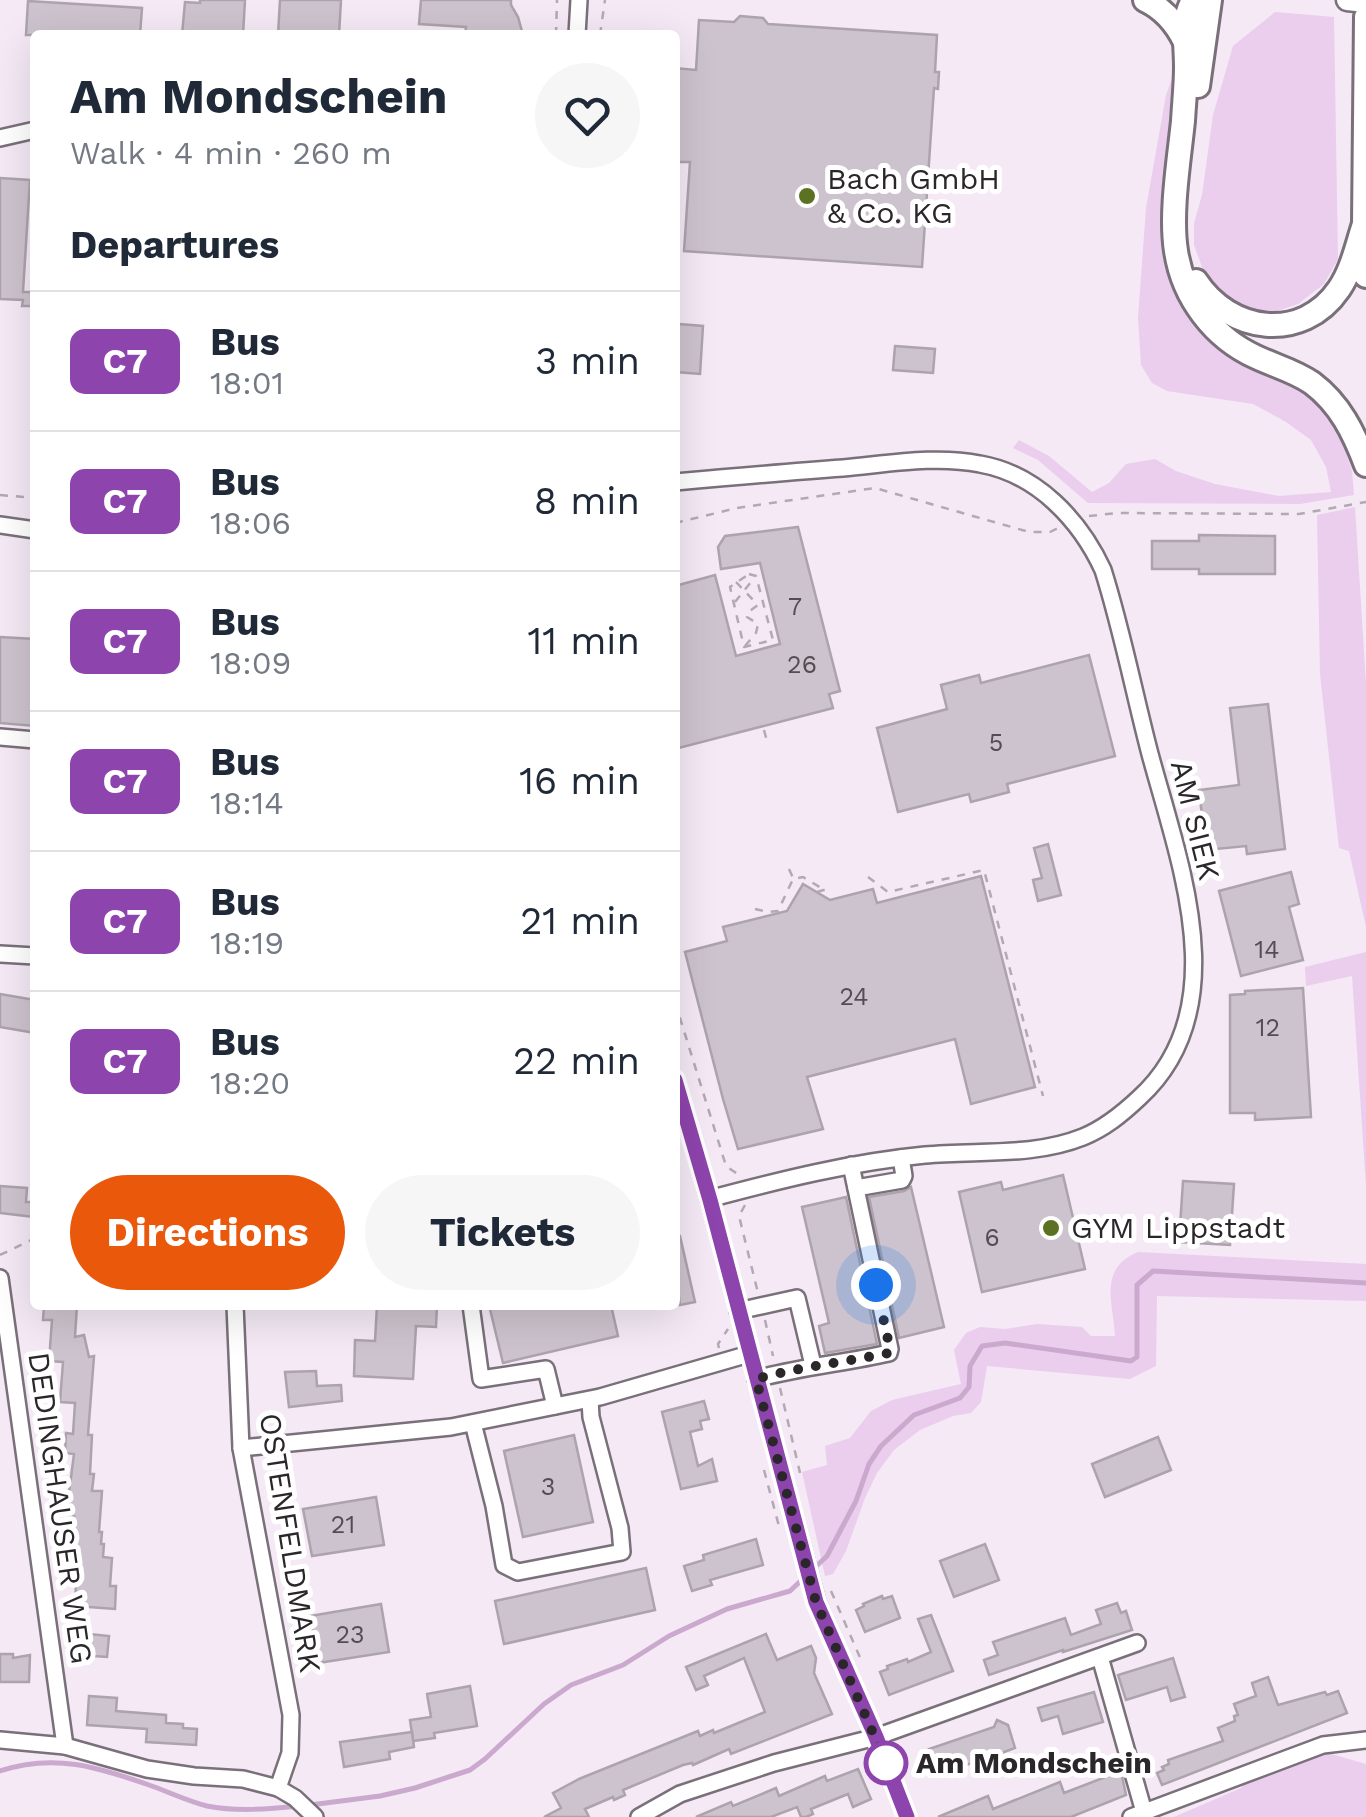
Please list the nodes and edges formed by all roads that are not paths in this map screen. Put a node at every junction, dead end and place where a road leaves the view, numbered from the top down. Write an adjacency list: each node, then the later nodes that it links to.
1 (579, 0): 8 (street)
2 (1145, 0): 9 (highway)
3 (1193, 0): 9 (highway)
4 (1210, 0): 12 (highway)
5 (1347, 0): 6 (main road)
6 (1366, 2)
7 (1366, 18): 12 (highway)
8 (577, 30)
9 (1185, 42): 14 (highway)
10 (30, 131): 11 (street)
11 (0, 138)
12 (1364, 224): 13 (highway)
13 (1366, 276)
14 (1366, 465)
15 (680, 482): 23 (street, AM SIEK)
16 (0, 525): 17 (street)
17 (30, 529)
18 (0, 737): 19 (street)
19 (30, 740)
20 (0, 954): 21 (street)
21 (30, 956)
22 (680, 1097): 26 (street)
23 (901, 1158): 24 (street, AM SIEK); 25 (street)
24 (851, 1166): 25 (street); 26 (street, AM SIEK)
25 (856, 1188): 32 (street)
26 (710, 1200): 30 (street)
27 (0, 1278): 43 (street, DEDINGHAUSER WEG)
28 (235, 1310): 37 (street, OSTENFELDMARK)
29 (473, 1310): 35 (street)
30 (738, 1311): 31 (street); 32 (street)
31 (749, 1354): 33 (street); 34 (street)
32 (813, 1366): 33 (street)
33 (756, 1379): 40 (street)
34 (590, 1400): 35 (street); 36 (street)
35 (555, 1406): 36 (street)
36 (473, 1423): 37 (street)
37 (241, 1448): 44 (street, OSTENFELDMARK)
38 (1137, 1643): 39 (street)
39 (1100, 1658): 40 (street); 45 (street)
40 (876, 1737): 47 (street); 48 (street)
41 (0, 1740): 43 (street)
42 (1366, 1740): 45 (street)
43 (64, 1746): 44 (street)
44 (278, 1788): 46 (street)
45 (1138, 1814)
46 (314, 1817)
47 (640, 1817)
48 (907, 1817)

